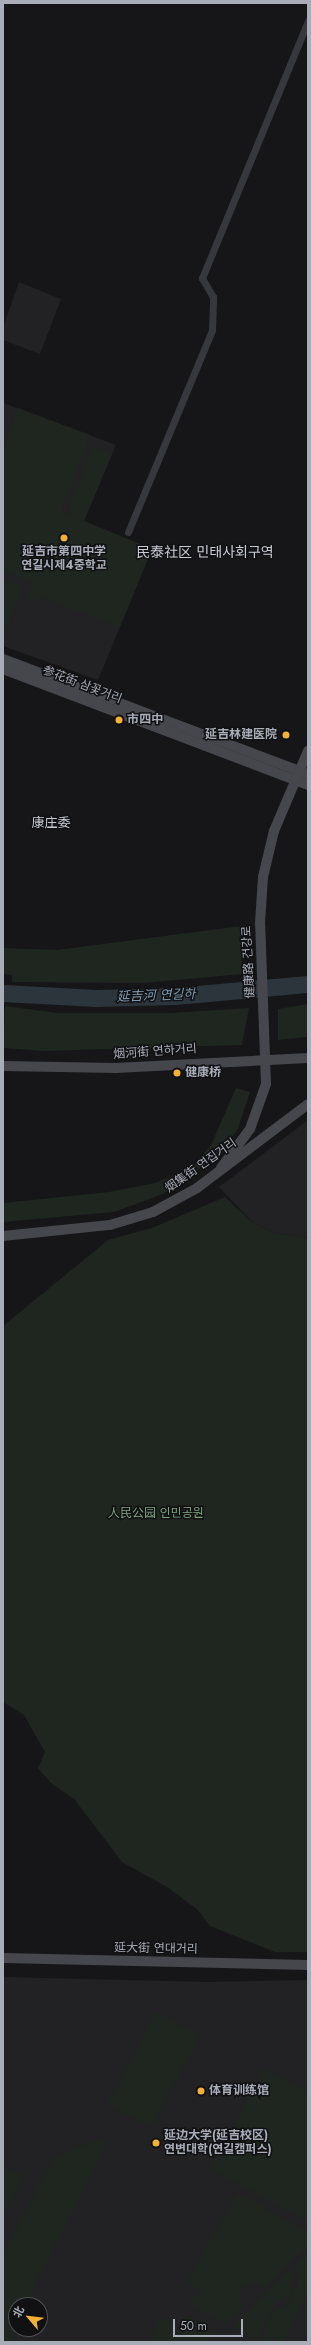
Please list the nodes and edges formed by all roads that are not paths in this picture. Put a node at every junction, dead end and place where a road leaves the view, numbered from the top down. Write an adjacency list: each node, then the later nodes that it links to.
1 (308, 21): 2 (street)
2 (128, 532)
3 (3, 659): 6 (main road, 参花街 삼꽃거리)
4 (3, 669): 6 (main road, 参花街 삼꽃거리)
5 (308, 751): 6 (main road, 健康路 건강로)
6 (301, 775): 7 (main road, 参花街 삼꽃거리); 8 (main road, 健康路 건강로)
7 (308, 784)
8 (265, 1058): 9 (main road, 烟河街 연하거리); 10 (main road, 烟河街 연하거리); 12 (main road, 健康路 건강로)
9 (308, 1058)
10 (3, 1066)
11 (308, 1104): 12 (main road, 烟集街 연집거리)
12 (221, 1168): 13 (main road, 烟集街 연집거리)
13 (3, 1236)
14 (3, 1958): 15 (main road, 延大街 연대거리)
15 (308, 1965)

